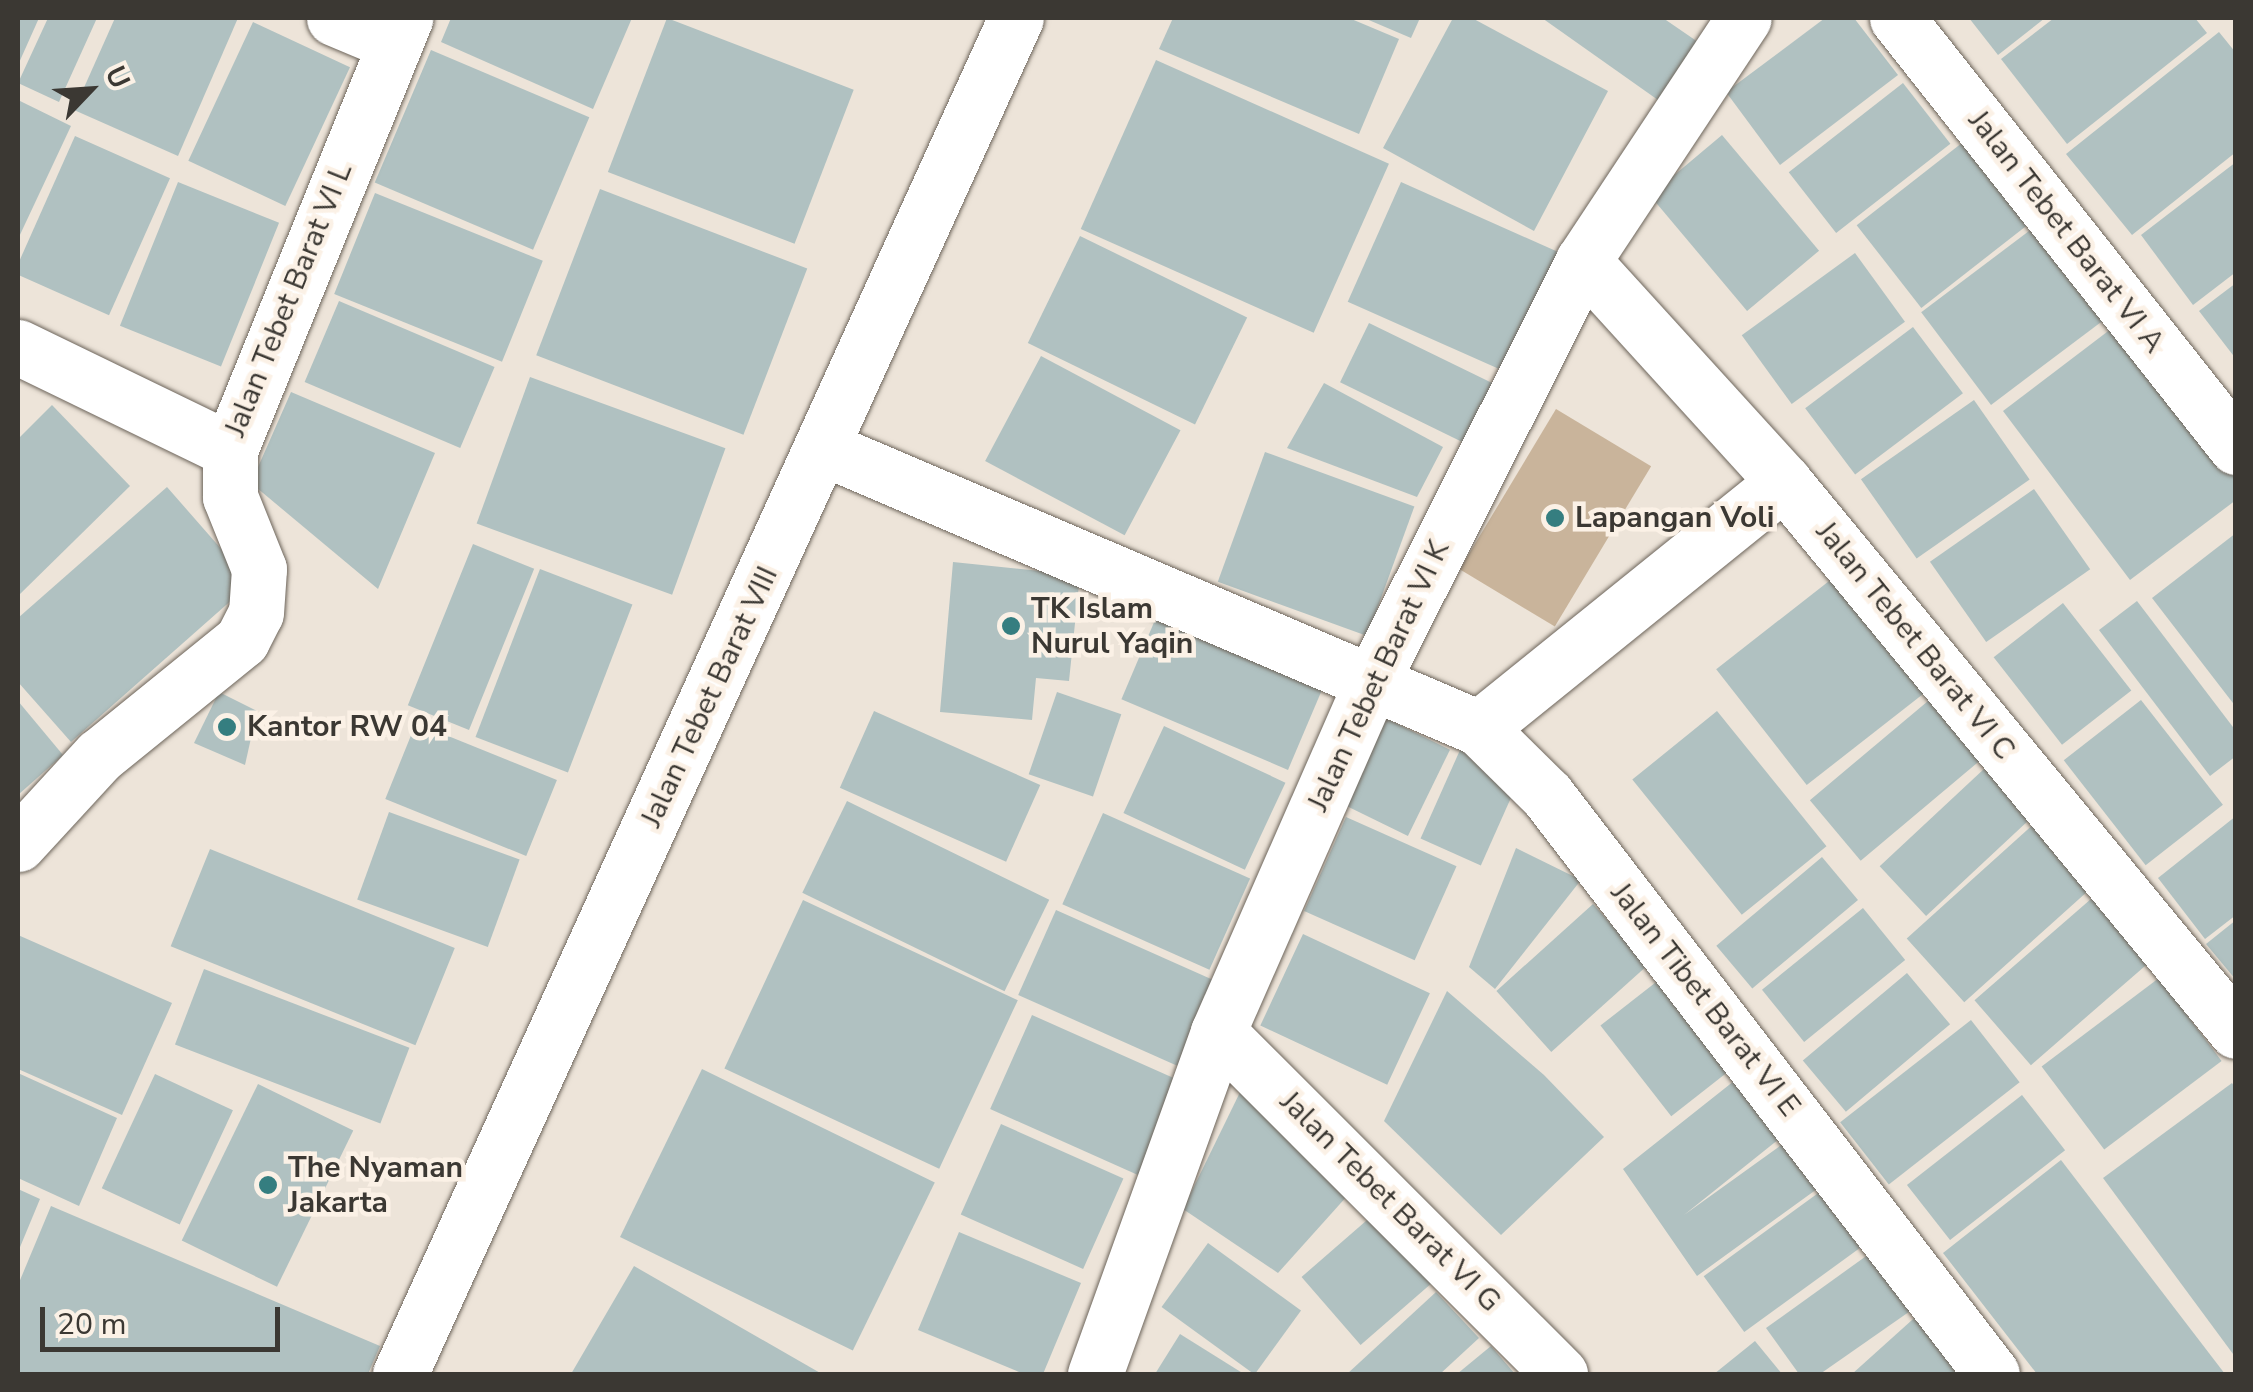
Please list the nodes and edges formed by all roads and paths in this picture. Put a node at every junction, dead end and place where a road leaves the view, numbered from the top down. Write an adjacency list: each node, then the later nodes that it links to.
1 (334, 18): 5 (street)
2 (1016, 18): 9 (street, Jalan Tebet Barat VIII)
3 (1744, 18): 6 (street, Jalan Tebet Barat VI K)
4 (1897, 18): 8 (street, Jalan Tebet Barat VI A)
5 (398, 30): 10 (street, Jalan Tebet Barat VI L)
6 (1583, 261): 11 (street, Jalan Tebet Barat VI C); 12 (street, Jalan Tebet Barat VI K)
7 (18, 347): 10 (street)
8 (2236, 447)
9 (823, 448): 12 (street, Jalan Tibet Barat VI E); 17 (street, Jalan Tebet Barat VIII)
10 (230, 450): 14 (street, Jalan Tebet Barat VI L)
11 (1784, 482): 13 (street); 16 (street, Jalan Tebet Barat VI C)
12 (1373, 678): 13 (street, Jalan Tibet Barat VI E); 15 (street, Jalan Tebet Barat VI K)
13 (1479, 728): 20 (street, Jalan Tibet Barat VI E)
14 (18, 844)
15 (1218, 1032): 18 (street, Jalan Tebet Barat VI K); 19 (street, Jalan Tebet Barat VI G)
16 (2236, 1032)
17 (400, 1374)
18 (1095, 1374)
19 (1560, 1374)
20 (1992, 1374)

